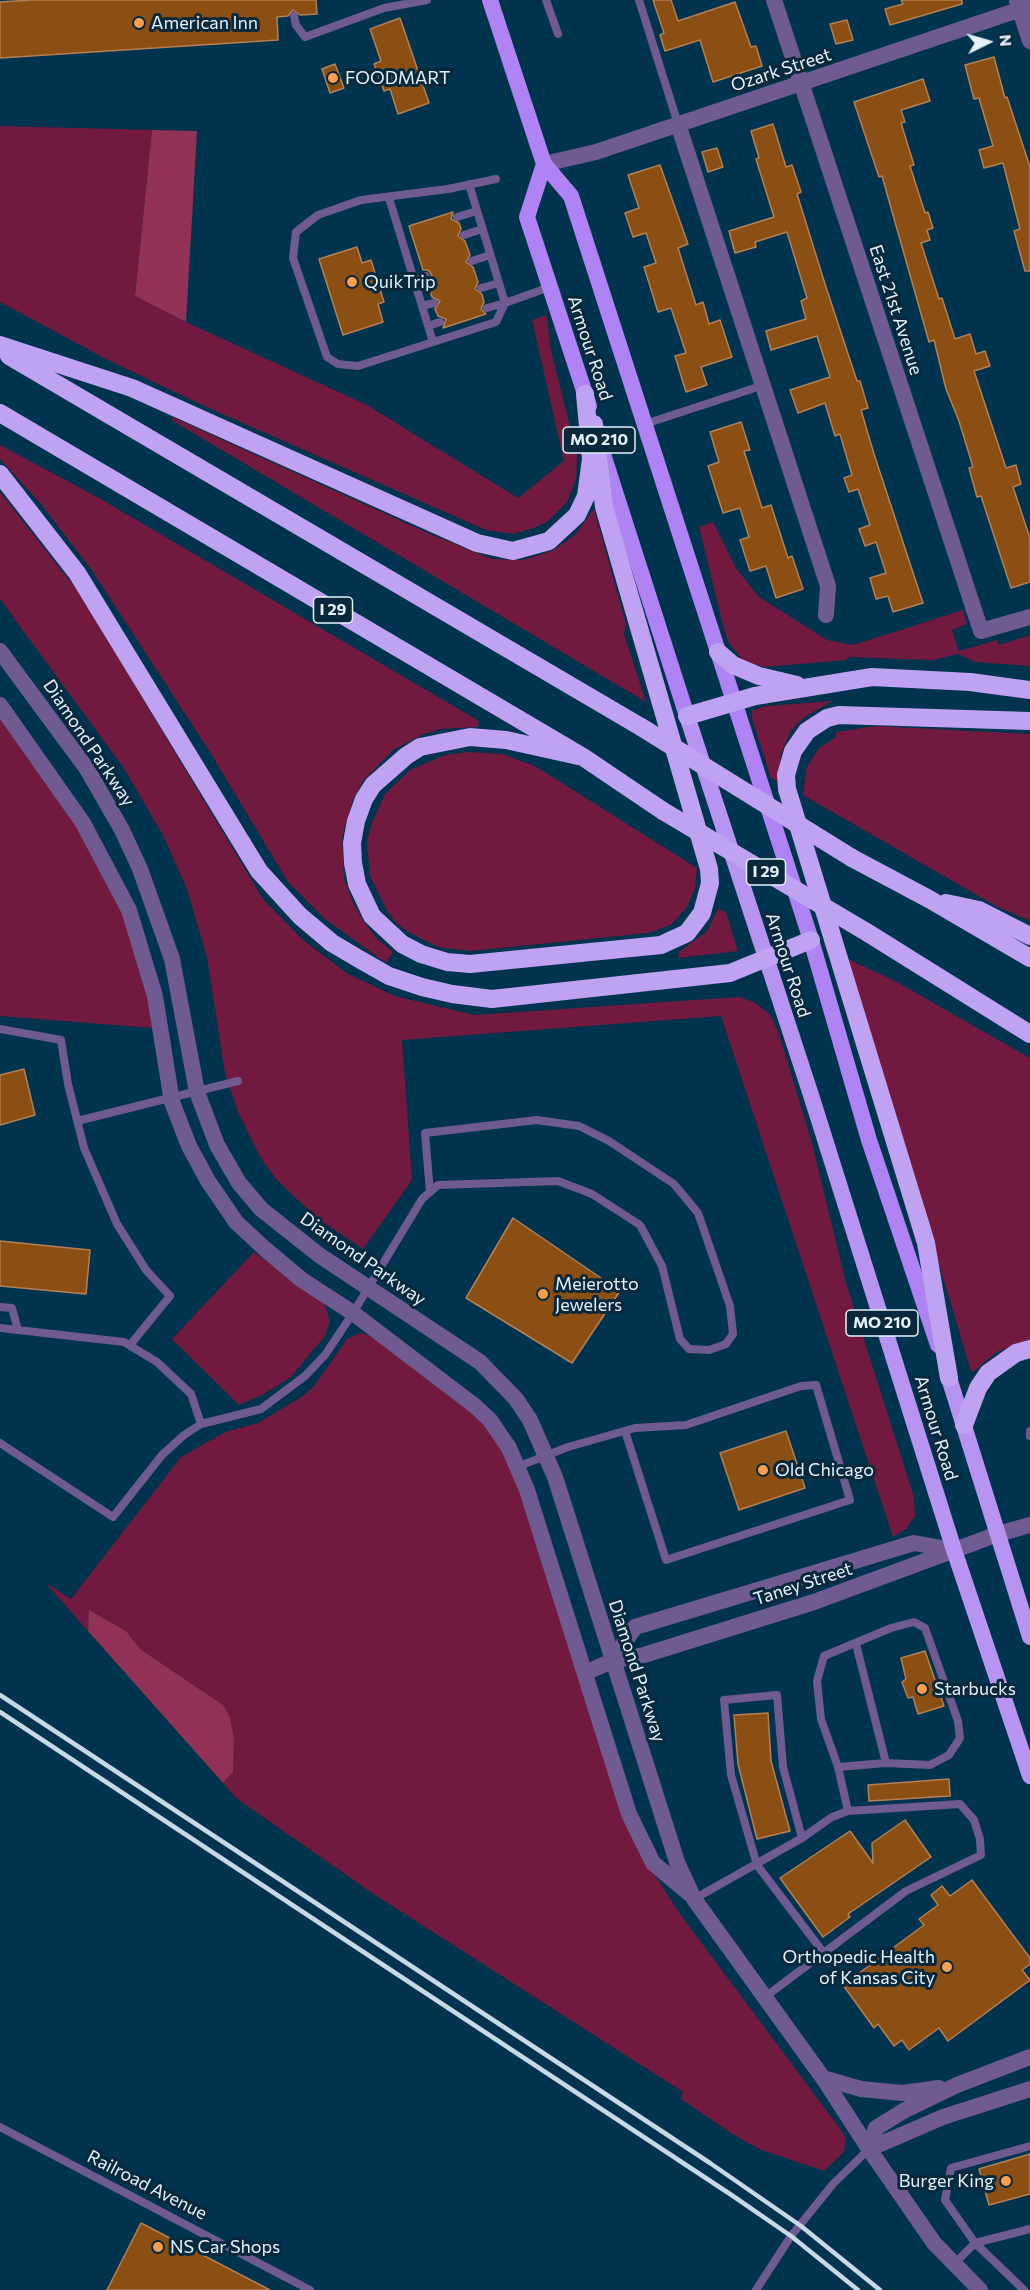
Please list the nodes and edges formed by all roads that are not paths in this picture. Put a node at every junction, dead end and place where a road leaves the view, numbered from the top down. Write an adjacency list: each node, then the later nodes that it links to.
1 (490, 0): 12 (main road, Armour Road)
2 (546, 0): 8 (lane)
3 (639, 0): 11 (lane)
4 (774, 0): 10 (street, East 21st Avenue)
5 (420, 1): 7 (lane)
6 (1022, 5): 9 (street); 10 (street, Ozark Street)
7 (294, 15)
8 (558, 34)
9 (1030, 41)
10 (801, 84): 11 (street, Ozark Street); 47 (street, East 21st Avenue)
11 (678, 124): 12 (street, Ozark Street); 40 (street)
12 (544, 164): 29 (main road, Armour Road / MO 210); 44 (main road, Armour Road / MO 210)
13 (496, 179): 14 (lane)
14 (469, 184): 15 (lane); 16 (lane)
15 (389, 198): 20 (lane); 37 (lane)
16 (477, 211): 17 (lane); 18 (lane)
17 (457, 217)
18 (482, 229): 21 (lane); 24 (lane)
19 (410, 230): 20 (lane)
20 (400, 234): 23 (lane)
21 (464, 235)
22 (417, 250): 23 (lane)
23 (406, 254): 27 (lane)
24 (490, 255): 25 (lane); 28 (lane)
25 (472, 261)
26 (426, 276): 27 (lane)
27 (414, 280): 33 (lane)
28 (499, 283): 30 (lane); 32 (lane)
29 (550, 287): 32 (lane); 41 (main road, Armour Road / MO 210)
30 (481, 288)
31 (434, 303): 33 (lane)
32 (505, 303): 34 (lane); 37 (lane)
33 (422, 306): 36 (lane)
34 (487, 308)
35 (440, 322): 36 (lane)
36 (428, 326): 37 (lane)
37 (433, 342)
38 (0, 345): 41 (highway)
39 (0, 351): 57 (highway, bridge)
40 (761, 386): 44 (lane); 46 (street)
41 (585, 394): 43 (main road, Armour Road / MO 210)
42 (0, 413): 56 (highway, I 29)
43 (594, 424): 54 (main road, Armour Road / MO 210); 56 (highway)
44 (645, 424): 49 (main road, Armour Road / MO 210)
45 (0, 474): 60 (highway)
46 (826, 615)
47 (1030, 617)
48 (0, 651): 65 (street, Diamond Parkway)
49 (718, 652): 50 (highway); 52 (main road, Armour Road / MO 210)
50 (805, 687): 51 (highway); 52 (highway)
51 (1030, 690)
52 (734, 701): 54 (highway); 59 (main road, Armour Road / MO 210)
53 (0, 705): 66 (street, Diamond Parkway)
54 (687, 716): 60 (highway, Armour Road / MO 210)
55 (1030, 721): 76 (highway)
56 (583, 757): 63 (highway, I 29, bridge)
57 (929, 899): 58 (highway); 61 (highway)
58 (1030, 936)
59 (811, 940): 60 (highway); 76 (main road, Armour Road / MO 210)
60 (765, 958): 87 (highway, Armour Road / MO 210)
61 (1030, 958)
62 (0, 1029): 67 (lane)
63 (1030, 1034)
64 (238, 1081): 65 (lane)
65 (197, 1092): 66 (lane); 69 (street, Diamond Parkway)
66 (172, 1099): 67 (lane); 71 (street, Diamond Parkway)
67 (77, 1121): 74 (lane)
68 (430, 1192): 68 (lane); 69 (lane)
69 (369, 1288): 71 (lane); 83 (street, Diamond Parkway)
70 (0, 1307): 73 (lane)
71 (353, 1313): 77 (lane); 84 (street, Diamond Parkway)
72 (0, 1328): 73 (lane)
73 (18, 1330): 74 (lane)
74 (130, 1346): 77 (lane)
75 (1030, 1349): 78 (highway)
76 (949, 1378): 78 (highway, Armour Road / MO 210)
77 (201, 1424): 82 (lane)
78 (964, 1425): 86 (highway, Armour Road / MO 210)
79 (625, 1431): 79 (lane); 83 (lane)
80 (1030, 1431): 81 (lane)
81 (1030, 1436)
82 (0, 1443)
83 (547, 1455): 84 (lane); 90 (street, Diamond Parkway)
84 (517, 1467): 91 (street, Diamond Parkway)
85 (1030, 1525): 86 (street, Taney Street)
86 (998, 1534): 87 (street, Taney Street); 88 (highway, Armour Road / MO 210)
87 (954, 1550): 90 (street, Taney Street); 90 (street); 94 (highway, Armour Road / MO 210)
88 (1030, 1637)
89 (856, 1644): 92 (lane); 92 (lane); 93 (lane)
90 (612, 1661): 91 (street, Taney Street); 98 (street, Diamond Parkway)
91 (585, 1673): 98 (street, Diamond Parkway)
92 (886, 1763): 93 (lane)
93 (838, 1767): 95 (lane)
94 (1030, 1776)
95 (848, 1811): 96 (lane); 99 (lane)
96 (802, 1838): 97 (lane); 97 (lane)
97 (757, 1864): 98 (lane); 99 (lane)
98 (694, 1899): 100 (street, Diamond Parkway)
99 (823, 1952): 100 (lane)
100 (765, 1997): 102 (street, Diamond Parkway)
101 (1030, 2057): 103 (street)
102 (823, 2078): 103 (street); 107 (street, Diamond Parkway)
103 (957, 2085): 107 (street)
104 (1030, 2089): 107 (street)
105 (0, 2127): 111 (lane, Railroad Avenue)
106 (1030, 2146): 109 (lane)
107 (869, 2149): 110 (street, Diamond Parkway); 112 (lane)
108 (1030, 2229): 109 (lane)
109 (975, 2243): 110 (lane); 114 (lane)
110 (954, 2264): 113 (street, Diamond Parkway)
111 (310, 2290)
112 (756, 2290)
113 (980, 2290)
114 (1027, 2290)

